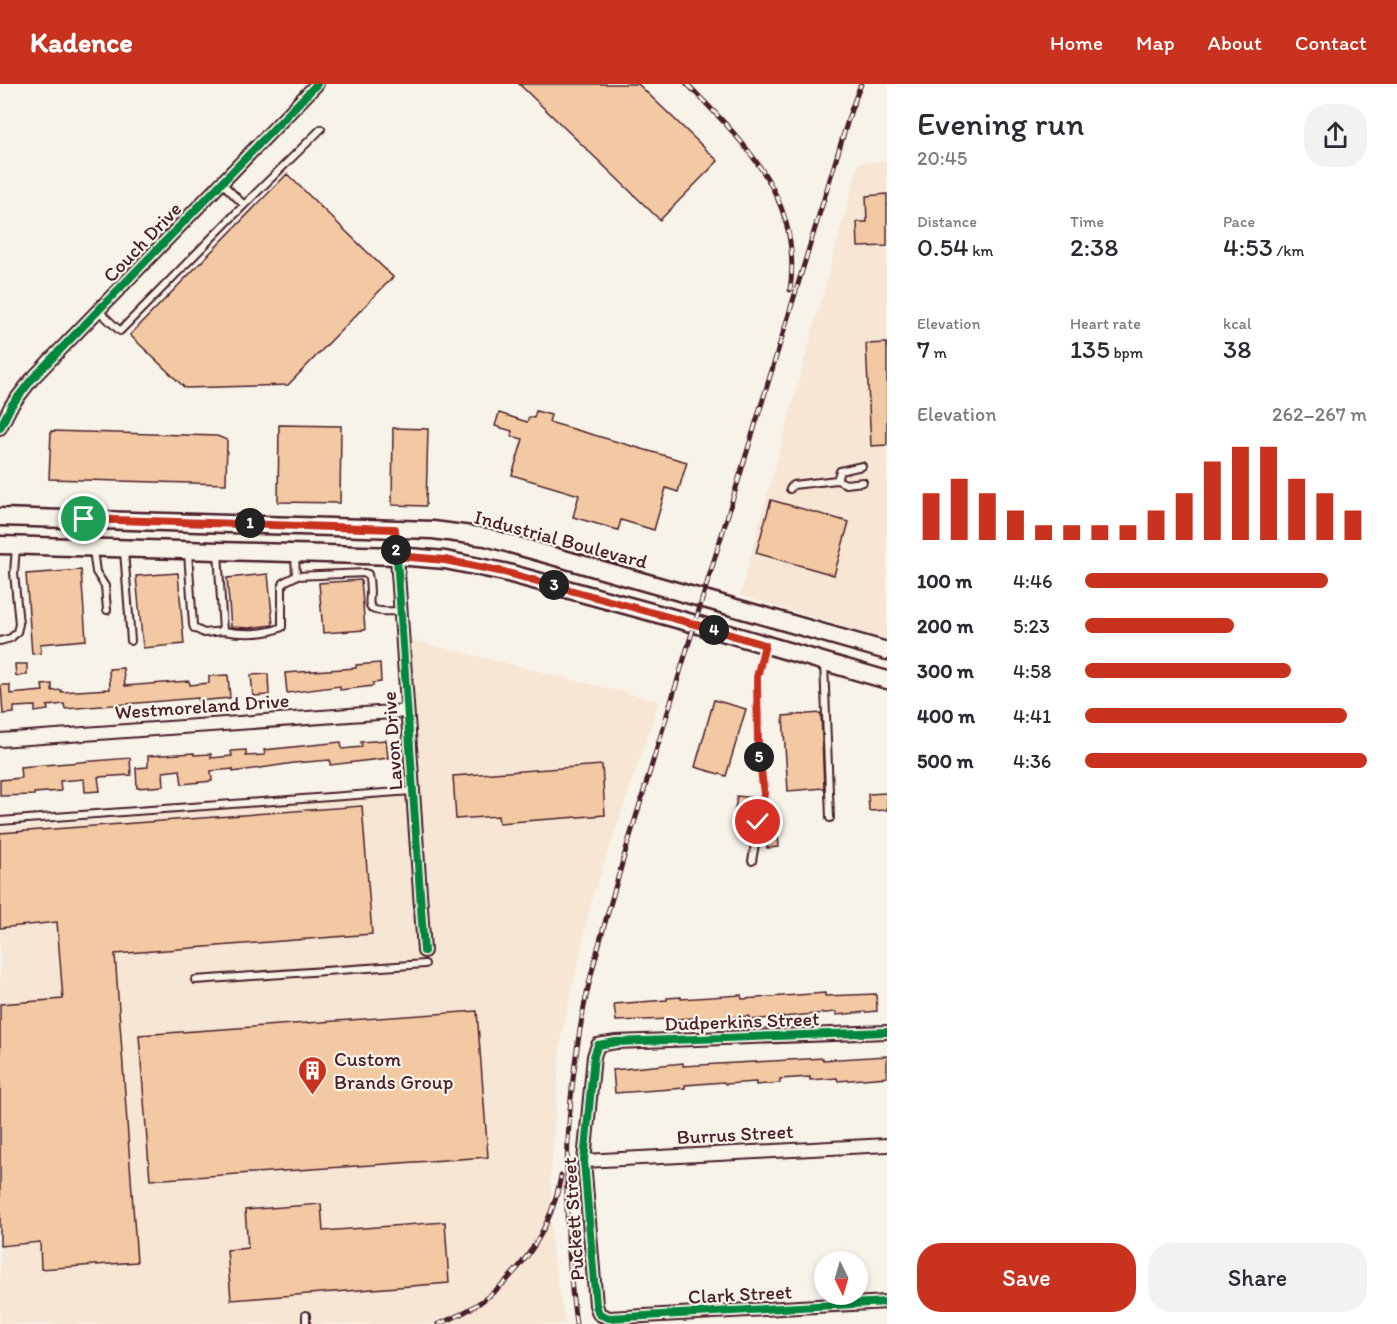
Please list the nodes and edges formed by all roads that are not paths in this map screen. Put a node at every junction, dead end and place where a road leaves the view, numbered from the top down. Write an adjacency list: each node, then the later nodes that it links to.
1 (317, 84): 3 (street, Couch Drive)
2 (321, 129): 4 (lane)
3 (222, 183): 4 (lane); 5 (street, Couch Drive)
4 (244, 206): 5 (lane)
5 (99, 311): 6 (street, Couch Drive)
6 (0, 428)
7 (862, 466): 8 (lane)
8 (837, 480): 9 (lane); 10 (lane)
9 (863, 482)
10 (790, 489)
11 (0, 517): 12 (main road, Industrial Boulevard)
12 (395, 529): 19 (street, Lavon Drive); 26 (main road, Industrial Boulevard)
13 (8, 545): 14 (main road); 24 (lane)
14 (92, 547): 15 (main road); 21 (lane)
15 (124, 548): 16 (main road); 25 (lane)
16 (188, 549): 17 (main road); 23 (lane)
17 (218, 550): 18 (main road); 23 (lane)
18 (295, 552): 19 (main road); 20 (lane)
19 (397, 556): 22 (street, Lavon Drive); 27 (main road)
20 (296, 576): 22 (lane); 23 (lane)
21 (107, 610)
22 (400, 611): 32 (street, Lavon Drive)
23 (223, 631)
24 (0, 640)
25 (131, 641)
26 (862, 644): 27 (main road); 28 (main road, Industrial Boulevard); 30 (main road)
27 (765, 645): 29 (main road); 37 (lane)
28 (887, 651)
29 (824, 663): 30 (main road); 35 (lane)
30 (860, 672): 31 (main road)
31 (887, 680)
32 (406, 711): 33 (street, Westmoreland Drive); 34 (street, Lavon Drive)
33 (0, 740)
34 (412, 791): 36 (lane); 38 (street, Lavon Drive)
35 (830, 818)
36 (0, 821)
37 (752, 861)
38 (424, 951)
39 (425, 964): 40 (lane)
40 (195, 980)
41 (887, 1032): 42 (street, Dudperkins Street)
42 (598, 1045): 44 (street, Puckett Street)
43 (887, 1145): 44 (street, Burrus Street)
44 (584, 1161): 47 (street, Puckett Street)
45 (887, 1302): 47 (street, Clark Street)
46 (306, 1315): 48 (lane)
47 (632, 1320)
48 (306, 1324)

